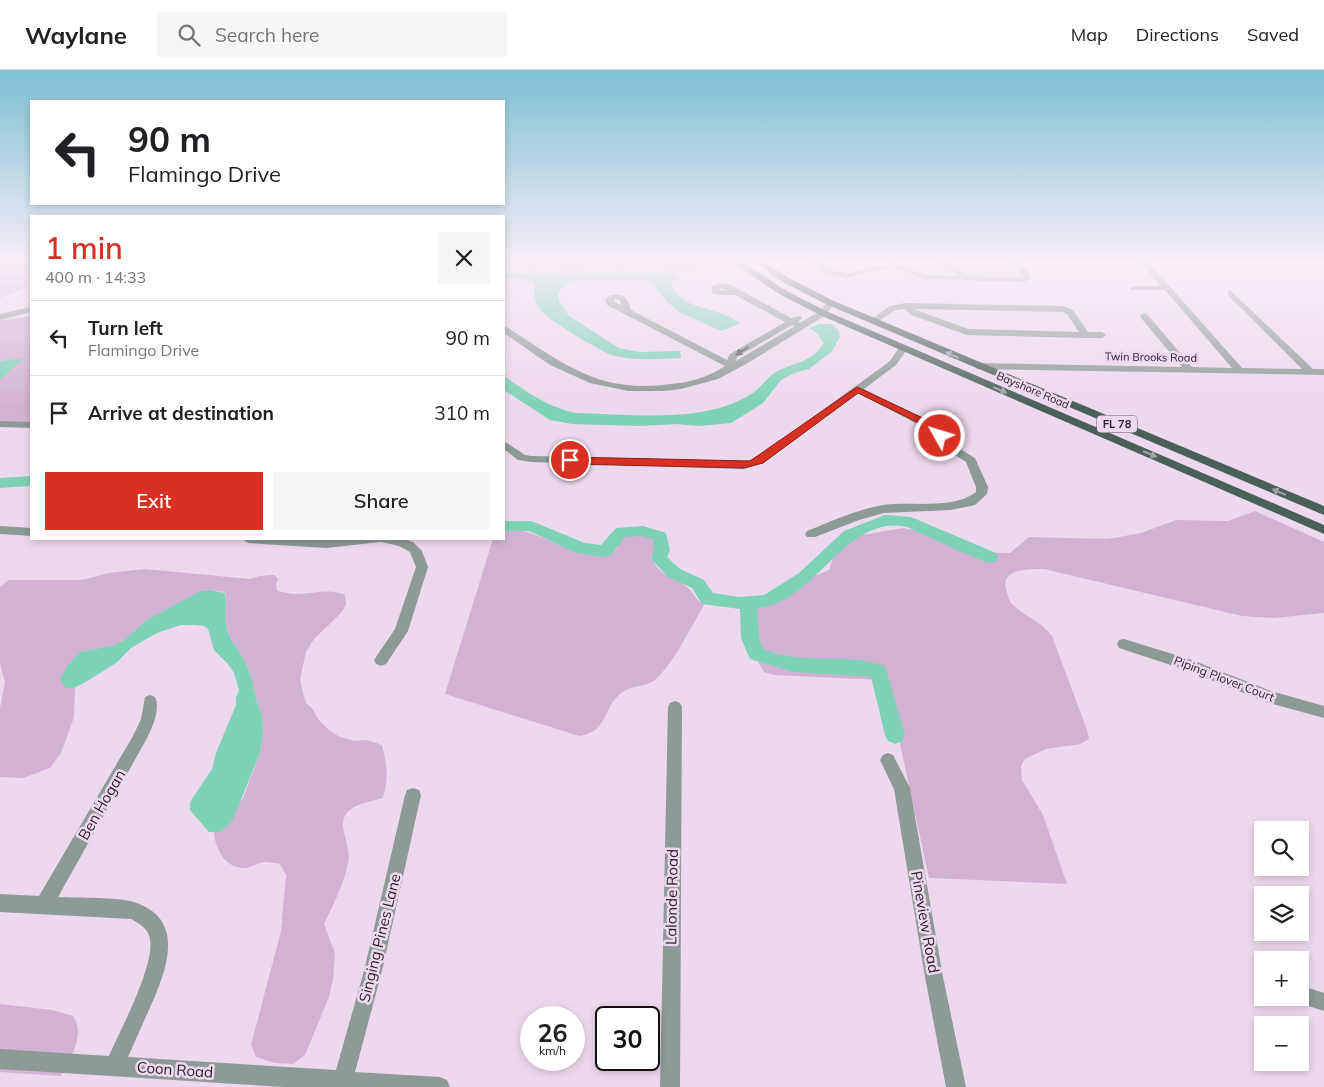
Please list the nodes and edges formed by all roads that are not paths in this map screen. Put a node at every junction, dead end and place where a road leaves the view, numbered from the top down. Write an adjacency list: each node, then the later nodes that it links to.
1 (29, 310): 12 (street)
2 (627, 310): 19 (street)
3 (770, 310): 14 (street)
4 (848, 310): 13 (main road, Bayshore Road / FL 78)
5 (889, 310): 13 (street)
6 (911, 310): 16 (street)
7 (1067, 310): 16 (street)
8 (1187, 310): 22 (street)
9 (1249, 310): 24 (street)
10 (818, 311): 14 (street); 18 (main road, Bayshore Road / FL 78)
11 (1144, 316): 21 (street)
12 (0, 317)
13 (873, 321): 20 (main road, Bayshore Road / FL 78, one-way to 13)
14 (796, 324): 19 (street)
15 (505, 330): 19 (street)
16 (1086, 334): 17 (street)
17 (1102, 335)
18 (903, 348): 23 (main road, Bayshore Road / FL 78); 26 (street)
19 (730, 365)
20 (978, 366): 21 (street, Twin Brooks Road); 23 (main road); 30 (main road, Bayshore Road / FL 78, one-way to 20)
21 (1189, 369): 22 (street, Twin Brooks Road)
22 (1239, 370): 24 (street, Twin Brooks Road)
23 (956, 371): 32 (main road, Bayshore Road / FL 78, one-way to 32)
24 (1310, 371): 25 (street, Twin Brooks Road)
25 (1324, 372)
26 (857, 390): 29 (street); 34 (street)
27 (0, 424): 28 (street)
28 (30, 424)
29 (505, 445)
30 (1324, 511)
31 (0, 530): 33 (street)
32 (1324, 530)
33 (30, 532)
34 (810, 534)
35 (264, 540): 36 (street)
36 (368, 540)
37 (392, 540): 39 (street)
38 (1124, 644): 42 (street, Piping Plover Court)
39 (381, 660)
40 (150, 701): 46 (street, Ben Hogan)
41 (675, 707): 53 (street, Lalonde Road)
42 (1324, 712)
43 (888, 760): 54 (street, Pineview Road)
44 (413, 795): 51 (street, Singing Pines Lane)
45 (0, 903): 46 (street)
46 (44, 905): 50 (street)
47 (1309, 997): 48 (street)
48 (1324, 1002)
49 (0, 1059): 50 (street, Coon Road)
50 (114, 1067): 51 (street, Coon Road)
51 (342, 1084): 52 (street, Coon Road)
52 (440, 1087)
53 (670, 1087)
54 (956, 1087)

